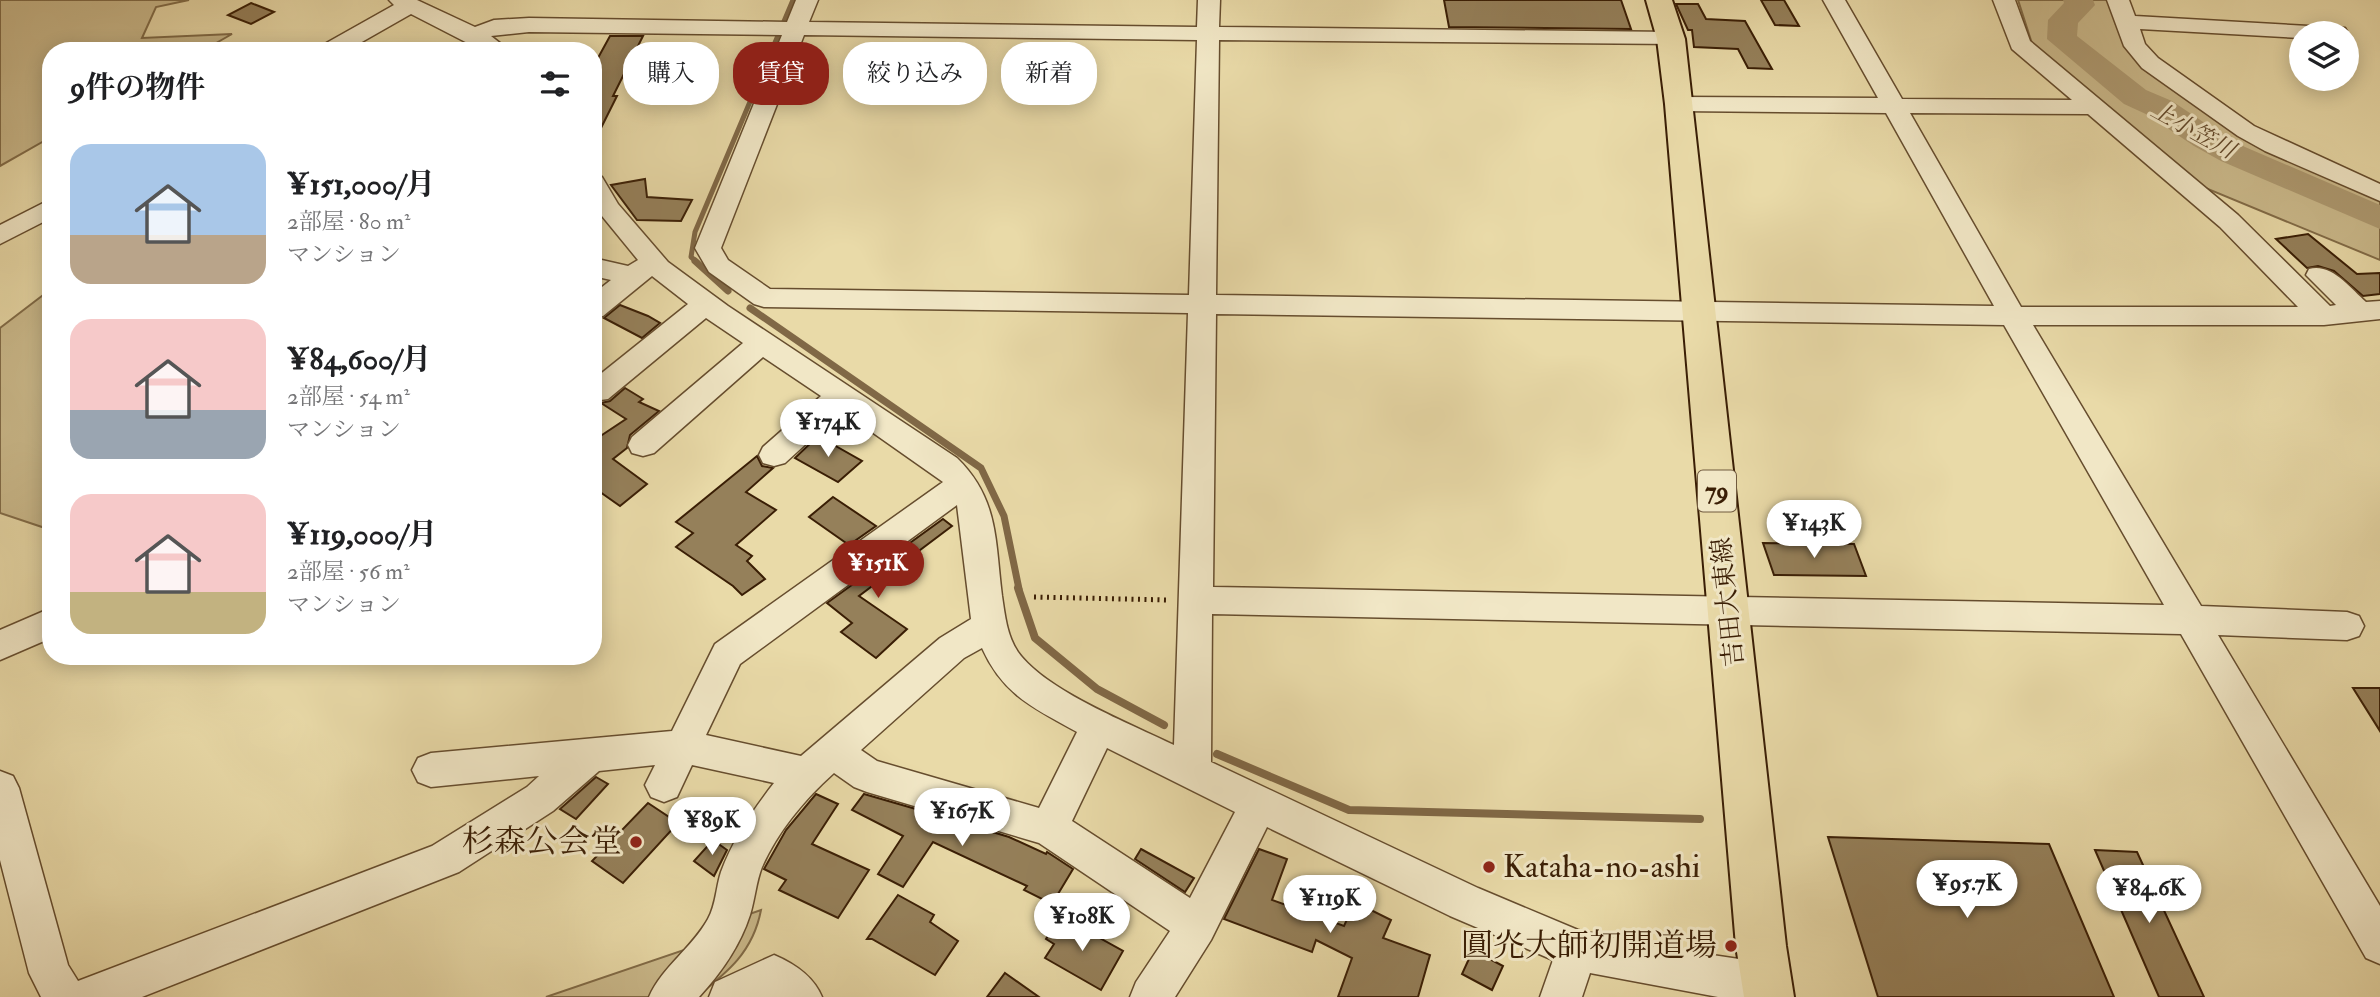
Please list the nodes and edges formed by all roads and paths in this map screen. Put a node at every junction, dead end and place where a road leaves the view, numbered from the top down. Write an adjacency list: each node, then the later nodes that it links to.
1 (807, 0): 8 (street)
2 (1209, 0): 10 (street)
3 (1659, 0): 12 (main road, 吉田大東線 / 79)
4 (1834, 0): 16 (street)
5 (2004, 0): 17 (street)
6 (405, 3): 11 (street); 13 (street)
7 (2121, 11): 9 (street); 18 (street)
8 (786, 27): 10 (street); 11 (street); 25 (street)
9 (2289, 28)
10 (1208, 32): 12 (street); 27 (street)
11 (474, 35): 14 (street)
12 (1671, 40): 15 (main road, 吉田大東線 / 79)
13 (343, 42)
14 (485, 42)
15 (1679, 104): 16 (street); 29 (main road, 吉田大東線 / 79)
16 (1894, 106): 17 (street); 31 (street)
17 (2092, 107): 32 (street)
18 (2380, 193)
19 (602, 198): 23 (street)
20 (42, 212): 21 (street)
21 (0, 236)
22 (602, 268): 23 (street)
23 (644, 270): 26 (street); 28 (street)
24 (2319, 275): 30 (street)
25 (754, 291): 27 (street); 28 (street)
26 (602, 302)
27 (1202, 305): 29 (street); 40 (street)
28 (712, 308): 33 (street); 34 (street)
29 (1698, 311): 31 (street); 41 (main road, 吉田大東線 / 79)
30 (2373, 314): 32 (street)
31 (2013, 316): 32 (street); 42 (street)
32 (2320, 316)
33 (762, 342): 35 (street); 36 (street)
34 (602, 389)
35 (840, 396): 37 (street); 38 (street)
36 (643, 445)
37 (774, 455)
38 (964, 484): 44 (street); 48 (street)
39 (1034, 597): 40 (path)
40 (1195, 600): 41 (street); 52 (street)
41 (1730, 612): 42 (street); 60 (main road, 吉田大東線 / 79)
42 (2190, 620): 45 (street); 58 (street)
43 (42, 626): 46 (street)
44 (989, 626): 47 (street); 50 (street)
45 (2347, 626)
46 (0, 646)
47 (1099, 726): 52 (street); 56 (street)
48 (684, 746): 49 (street); 50 (street); 53 (street)
49 (590, 755): 51 (street); 62 (street)
50 (819, 762): 56 (street); 63 (street)
51 (431, 769)
52 (1192, 772): 55 (street)
53 (664, 785)
54 (0, 788): 61 (street)
55 (1259, 804): 57 (street); 59 (street)
56 (1049, 828): 57 (street)
57 (1197, 926): 66 (street)
58 (2380, 944)
59 (1577, 950): 60 (street); 67 (street)
60 (1768, 990)
61 (64, 997)
62 (89, 997)
63 (670, 997)
64 (730, 997): 65 (street)
65 (801, 997)
66 (1150, 997)
67 (1561, 997)

